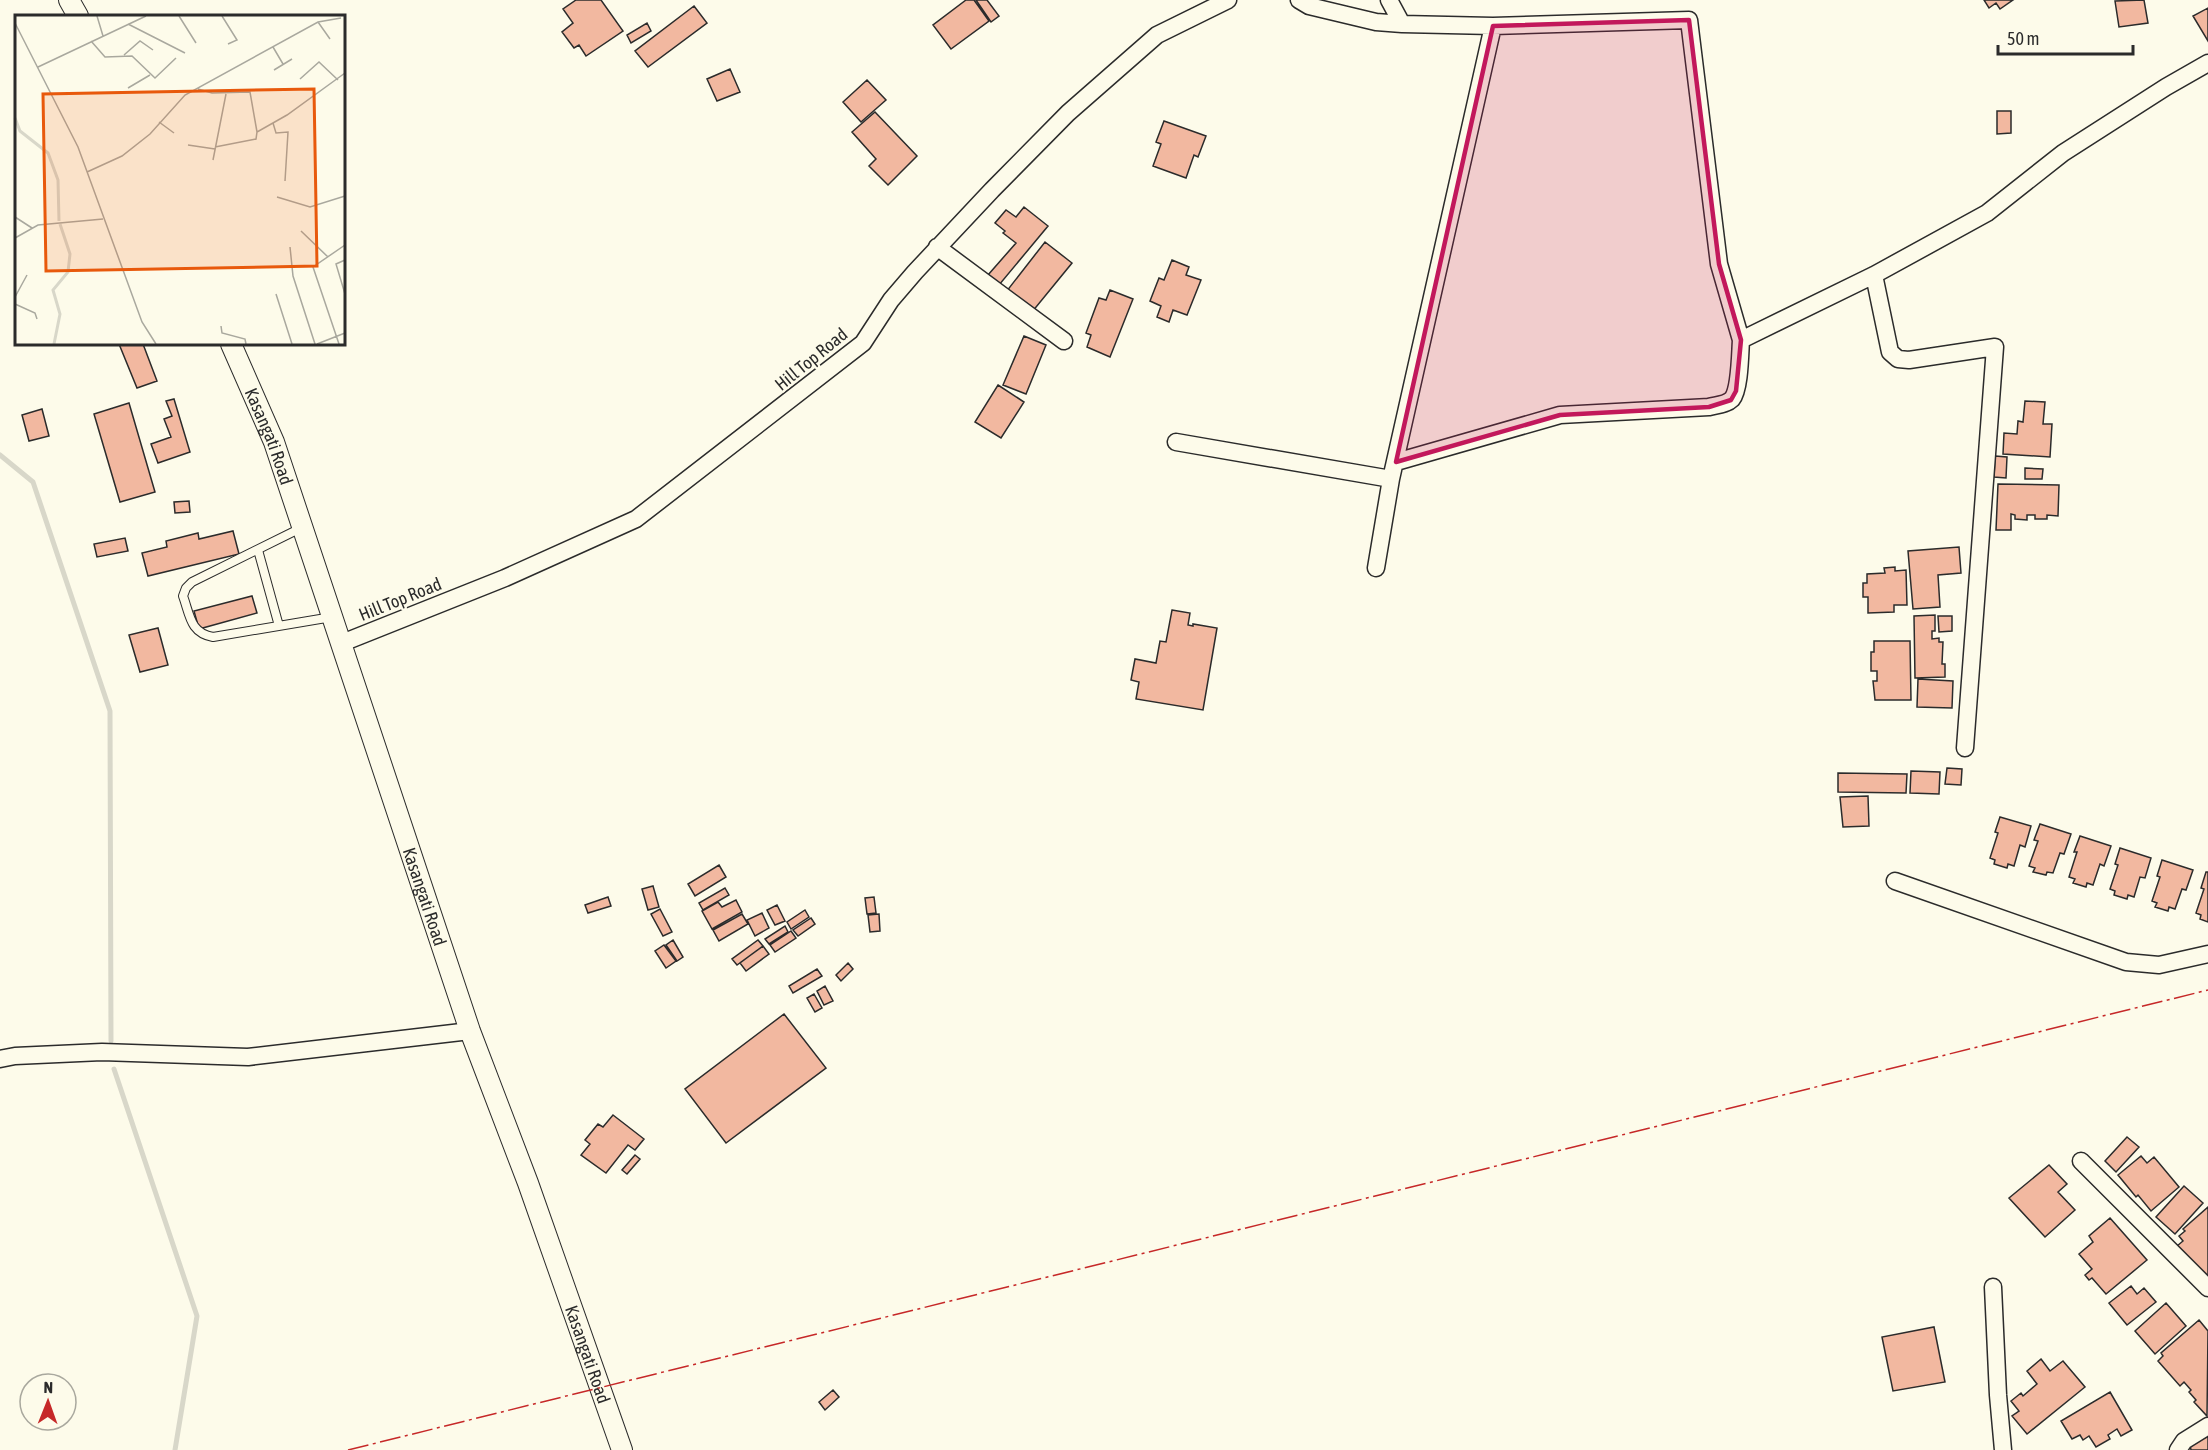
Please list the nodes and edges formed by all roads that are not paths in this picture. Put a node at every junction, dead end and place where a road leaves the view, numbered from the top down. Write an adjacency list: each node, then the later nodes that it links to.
1 (69, 0): 5 (street)
2 (1228, 0): 9 (street, Hill Top Road)
3 (1299, 0): 6 (street)
4 (1389, 0): 6 (street)
5 (77, 15)
6 (1402, 24): 7 (street)
7 (1493, 26): 11 (street); 15 (street)
8 (2208, 63): 10 (street)
9 (937, 247): 12 (street); 22 (street, Hill Top Road)
10 (1874, 275): 11 (street); 23 (street)
11 (1741, 340): 15 (street)
12 (1064, 341)
13 (231, 345): 17 (street, Kasangati Road)
14 (1176, 442): 16 (street)
15 (1395, 462): 16 (street)
16 (1391, 479): 19 (street)
17 (303, 527): 18 (lane); 20 (street, Kasangati Road)
18 (258, 550): 21 (lane); 21 (lane)
19 (1376, 568)
20 (333, 616): 21 (lane); 22 (street, Kasangati Road)
21 (279, 626)
22 (342, 643): 26 (street, Kasangati Road)
23 (1965, 748)
24 (1895, 881): 25 (street)
25 (2208, 954)
26 (470, 1031): 27 (street); 32 (street, Kasangati Road)
27 (0, 1059)
28 (2081, 1161): 30 (street)
29 (1993, 1287): 33 (street)
30 (2208, 1288)
31 (2208, 1426): 34 (street)
32 (622, 1450)
33 (2003, 1450)
34 (2178, 1450)

